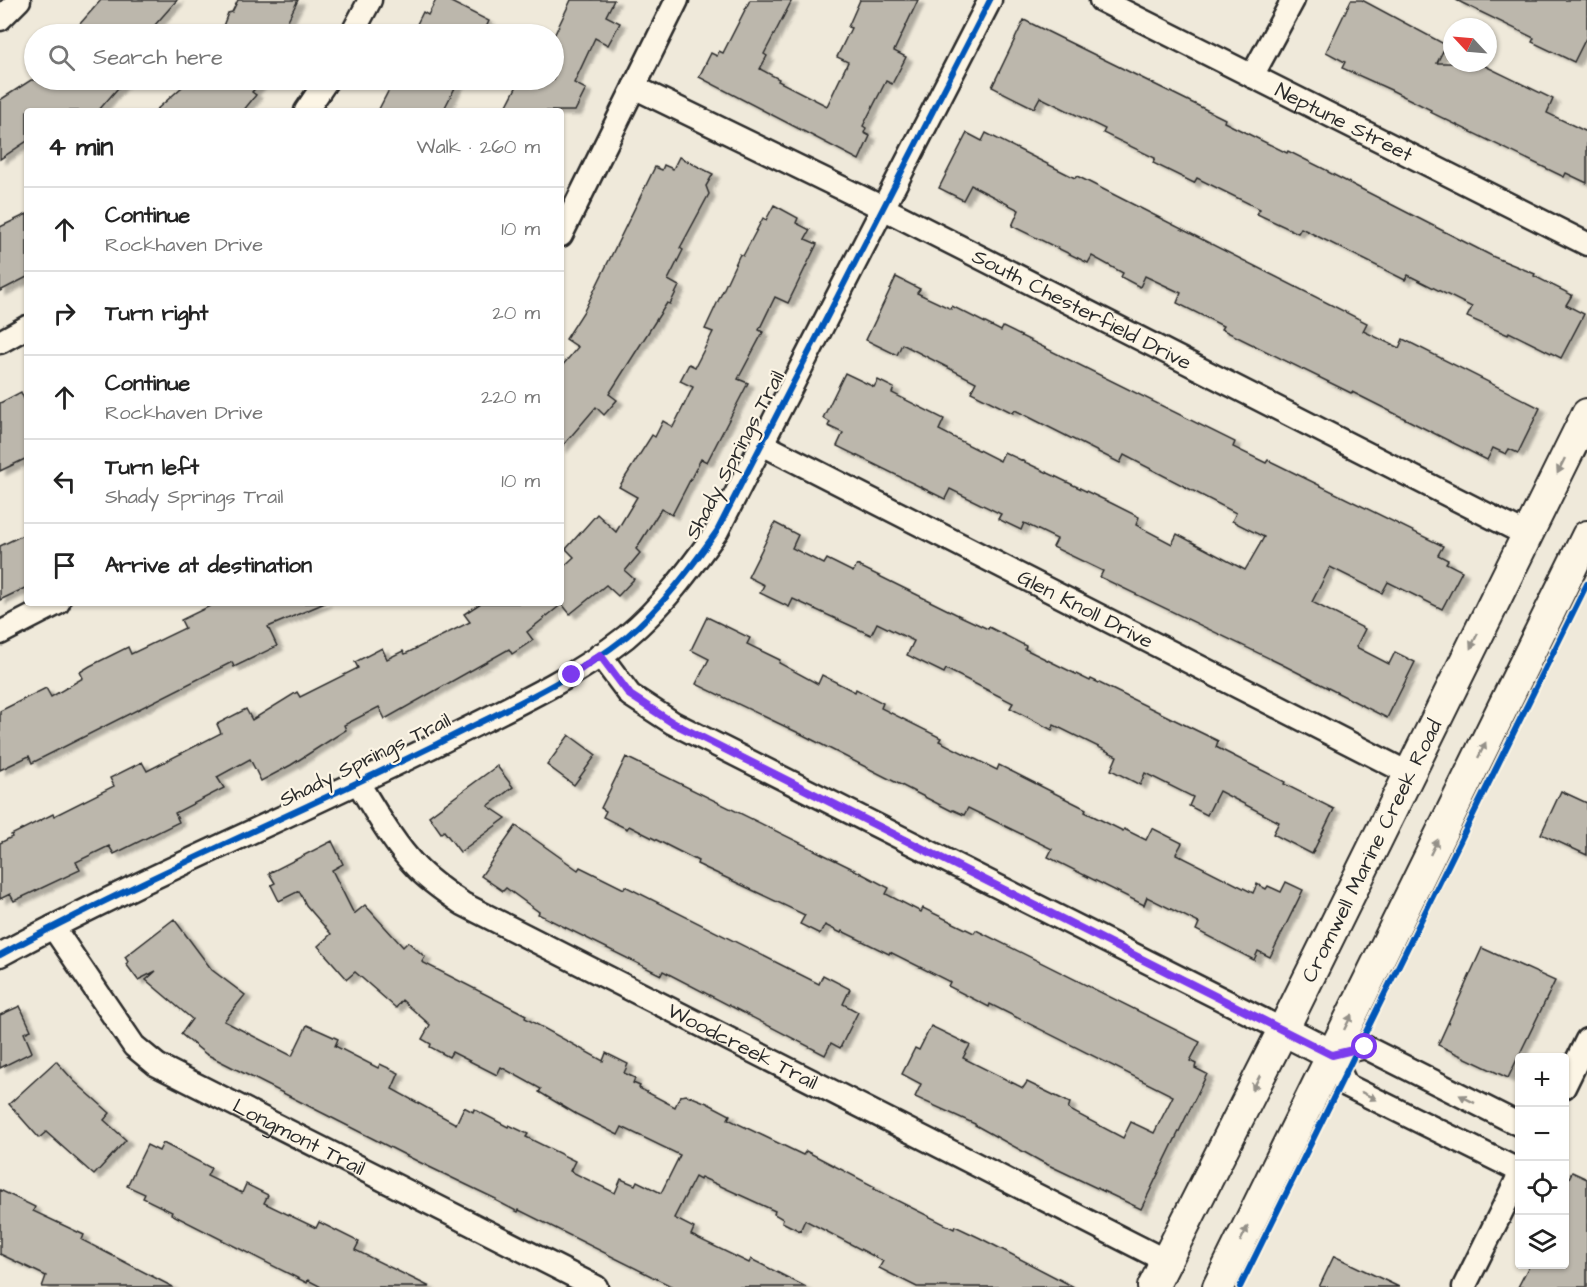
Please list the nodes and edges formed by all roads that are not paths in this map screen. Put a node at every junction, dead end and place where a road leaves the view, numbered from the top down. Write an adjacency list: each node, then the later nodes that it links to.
1 (19, 0): 7 (street)
2 (370, 0): 8 (street)
3 (677, 0): 10 (street)
4 (990, 0): 13 (street, Shady Springs Trail)
5 (1101, 0): 9 (street, Neptune Street)
6 (1293, 0): 9 (street)
7 (0, 19)
8 (357, 24)
9 (1252, 76): 15 (street, Neptune Street)
10 (634, 87): 13 (street, South Chesterfield Drive); 14 (street)
11 (320, 90): 12 (street)
12 (308, 108)
13 (883, 208): 19 (street, Shady Springs Trail); 20 (street, South Chesterfield Drive)
14 (564, 229)
15 (1587, 244)
16 (24, 329): 17 (street)
17 (0, 342)
18 (1587, 414): 20 (main road, Cromwell Marine Creek Road, one-way to 20)
19 (762, 444): 24 (street, Shady Springs Trail); 25 (street, Glen Knoll Drive)
20 (1527, 535): 25 (main road, Cromwell Marine Creek Road, one-way to 25)
21 (1587, 536): 31 (main road, one-way to 21)
22 (52, 606): 23 (street)
23 (0, 633)
24 (600, 655): 26 (street, Shady Springs Trail); 29 (street)
25 (1408, 773): 29 (main road, Cromwell Marine Creek Road)
26 (358, 783): 27 (street, Shady Springs Trail); 36 (street, Woodcreek Trail)
27 (53, 927): 28 (street, Shady Springs Trail); 37 (street, Longmont Trail)
28 (0, 955)
29 (1283, 1030): 31 (main road); 36 (main road, Cromwell Marine Creek Road, one-way to 36)
30 (1587, 1040): 32 (street)
31 (1332, 1055): 33 (street, one-way to 31); 34 (street, one-way to 34); 39 (main road, one-way to 31)
32 (1569, 1077)
33 (1515, 1122)
34 (1515, 1170)
35 (1515, 1183): 40 (street)
36 (1166, 1261): 38 (main road, Cromwell Marine Creek Road)
37 (596, 1287)
38 (1153, 1287)
39 (1218, 1287)
40 (1464, 1287)

